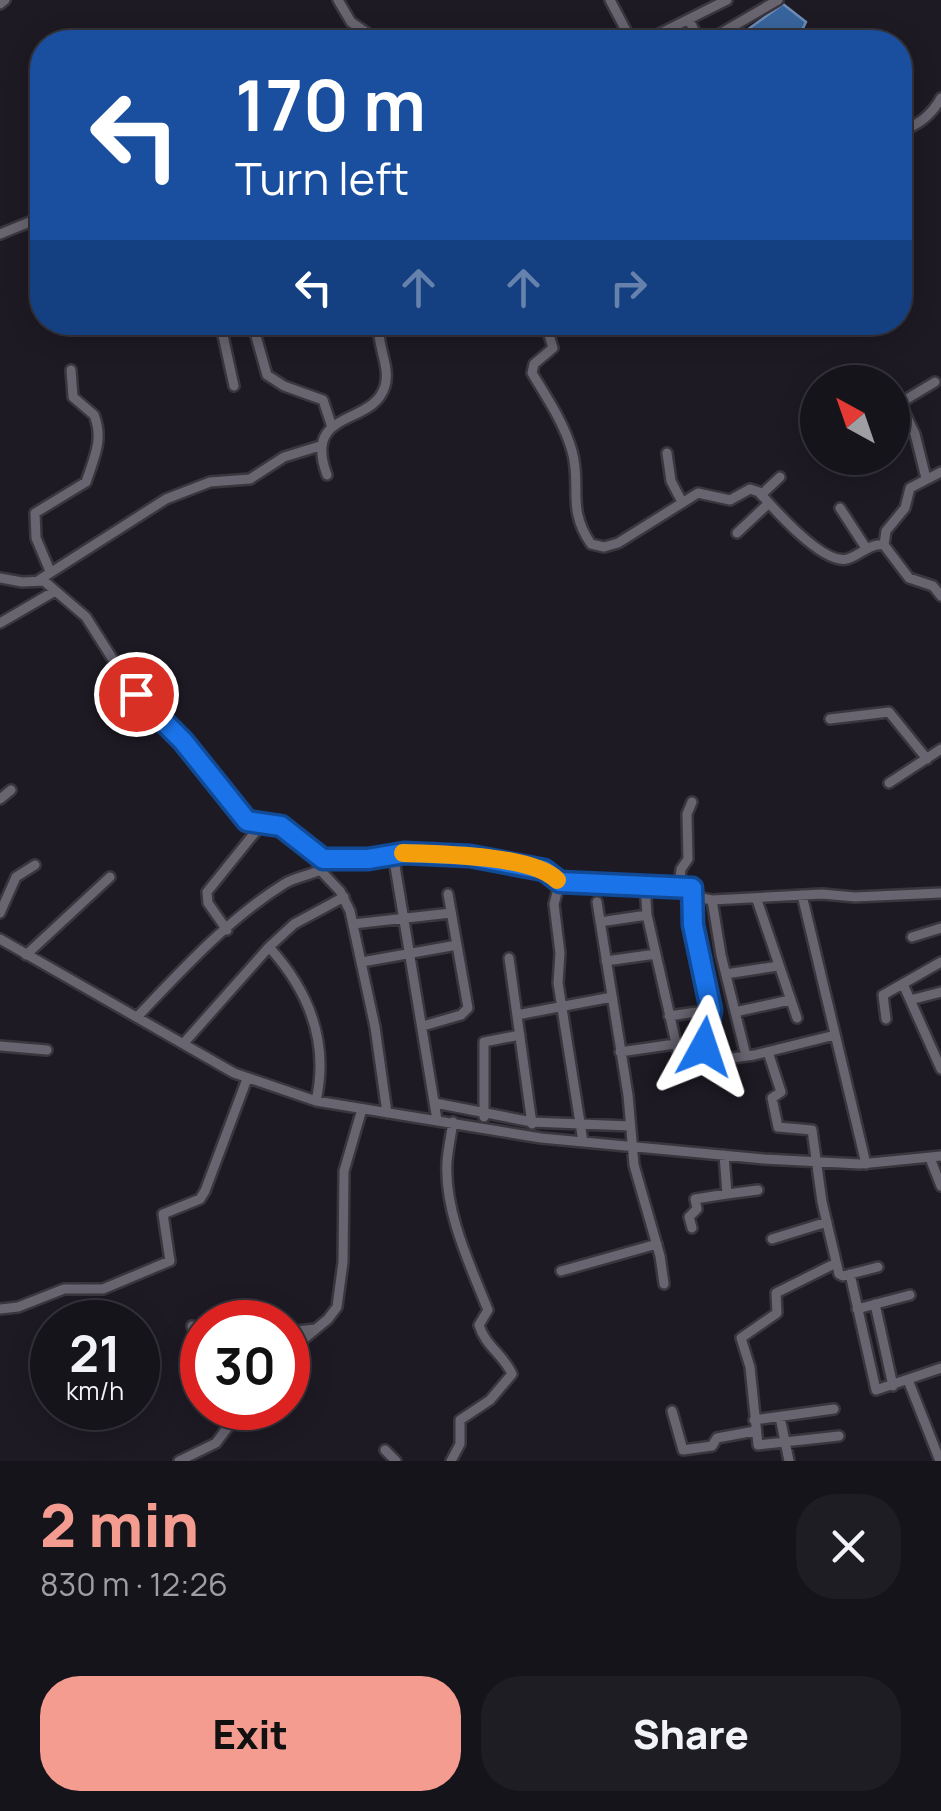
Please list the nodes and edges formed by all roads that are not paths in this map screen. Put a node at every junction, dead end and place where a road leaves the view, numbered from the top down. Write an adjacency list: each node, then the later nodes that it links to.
1 (338, 0): 6 (street)
2 (610, 0): 7 (street)
3 (727, 0): 8 (street)
4 (778, 0): 10 (street)
5 (690, 24): 9 (street)
6 (363, 30)
7 (626, 30)
8 (667, 30)
9 (694, 30)
10 (724, 30)
11 (941, 98): 12 (street)
12 (912, 127)
13 (30, 222): 14 (street)
14 (0, 234)
15 (223, 335): 21 (street)
16 (256, 335): 22 (street)
17 (378, 335): 22 (street)
18 (550, 335): 30 (street)
19 (71, 370): 36 (street)
20 (935, 382): 28 (street)
21 (234, 386)
22 (332, 427): 23 (street)
23 (320, 446): 26 (street); 36 (street)
24 (668, 453): 30 (street)
25 (941, 472): 28 (street)
26 (327, 474)
27 (780, 477): 29 (street)
28 (926, 478): 34 (street)
29 (761, 495): 30 (street); 31 (street)
30 (682, 502)
31 (769, 503): 33 (street); 35 (street)
32 (840, 508): 35 (street)
33 (737, 533)
34 (884, 544): 35 (street); 40 (street)
35 (866, 548)
36 (50, 570): 38 (street)
37 (0, 578): 38 (street)
38 (40, 580): 39 (street)
39 (55, 592): 41 (street); 49 (street)
40 (941, 596)
41 (0, 623)
42 (830, 718): 44 (street)
43 (941, 749): 44 (street)
44 (927, 759): 45 (street)
45 (889, 784)
46 (12, 790): 47 (street)
47 (0, 799)
48 (692, 802): 56 (street)
49 (261, 825): 52 (street); 72 (street)
50 (393, 854): 52 (street); 54 (street); 68 (street)
51 (35, 864): 65 (street)
52 (322, 864): 61 (street); 72 (street)
53 (110, 877): 79 (street)
54 (560, 882): 55 (street); 91 (street)
55 (645, 885): 56 (street); 67 (street)
56 (679, 887): 57 (street)
57 (692, 888): 62 (street); 92 (street)
58 (941, 893): 60 (street)
59 (448, 894): 66 (street)
60 (802, 895): 63 (street); 101 (street)
61 (344, 897): 70 (street); 76 (street)
62 (712, 900): 63 (street); 85 (street)
63 (758, 900): 84 (street)
64 (598, 902): 69 (street)
65 (0, 912)
66 (451, 913): 68 (street); 75 (street)
67 (648, 915): 69 (street); 78 (street)
68 (403, 918): 70 (street); 77 (street)
69 (600, 922): 81 (street)
70 (353, 924): 82 (street)
71 (941, 928): 73 (street)
72 (227, 930): 96 (street)
73 (912, 938)
74 (0, 939): 79 (street)
75 (457, 945): 77 (street); 99 (street)
76 (269, 947): 102 (street); 112 (street)
77 (410, 954): 82 (street); 99 (street)
78 (656, 954): 81 (street); 95 (street)
79 (26, 955): 96 (street)
80 (509, 958): 94 (street)
81 (606, 961): 88 (street)
82 (362, 962): 115 (street)
83 (941, 962): 86 (street)
84 (778, 966): 85 (street); 89 (street)
85 (726, 974): 93 (street)
86 (903, 984): 90 (street); 98 (street)
87 (941, 992): 90 (street)
88 (612, 997): 91 (street); 106 (street)
89 (790, 1000): 93 (street); 97 (street)
90 (910, 1000): 110 (street)
91 (562, 1006): 94 (street); 120 (street)
92 (711, 1010): 95 (street); 109 (street)
93 (735, 1012): 108 (street)
94 (517, 1015): 100 (street)
95 (669, 1016): 103 (street)
96 (137, 1017): 102 (street)
97 (798, 1018)
98 (886, 1020)
99 (423, 1026): 113 (street)
100 (520, 1035): 116 (street); 119 (street)
101 (834, 1035): 107 (street); 129 (street)
102 (183, 1044): 111 (street)
103 (675, 1044): 106 (street); 109 (street)
104 (0, 1046): 105 (street)
105 (47, 1050)
106 (620, 1052): 121 (street)
107 (768, 1052): 108 (street); 128 (street)
108 (746, 1056): 109 (street)
109 (702, 1063)
110 (941, 1069)
111 (247, 1079): 112 (street); 144 (street)
112 (316, 1101): 114 (street)
113 (435, 1103): 116 (street); 117 (street)
114 (362, 1109): 115 (street); 146 (street)
115 (387, 1113): 117 (street)
116 (484, 1114): 119 (street); 122 (street)
117 (438, 1120): 118 (street)
118 (453, 1122): 122 (street); 163 (street)
119 (532, 1122): 120 (street); 123 (street)
120 (581, 1126): 121 (street); 124 (street)
121 (630, 1126): 125 (street)
122 (484, 1128): 123 (street)
123 (534, 1137): 124 (street)
124 (583, 1142): 125 (street)
125 (631, 1147): 126 (street); 136 (street)
126 (724, 1156): 128 (street); 132 (street)
127 (936, 1157): 129 (street); 130 (street)
128 (818, 1163): 129 (street); 133 (street)
129 (866, 1164)
130 (941, 1186)
131 (758, 1190): 132 (street)
132 (727, 1194): 134 (street)
133 (827, 1222): 135 (street); 137 (street)
134 (692, 1228)
135 (772, 1240)
136 (657, 1244): 139 (street); 141 (street)
137 (836, 1263): 140 (street); 155 (street)
138 (878, 1267): 140 (street)
139 (560, 1271)
140 (850, 1274): 145 (street)
141 (664, 1284)
142 (910, 1295): 143 (street)
143 (876, 1304): 145 (street); 151 (street)
144 (0, 1309)
145 (857, 1309): 151 (street)
146 (315, 1329): 147 (street); 148 (street)
147 (310, 1330)
148 (310, 1333)
149 (941, 1368): 150 (street)
150 (908, 1380): 151 (street); 160 (street)
151 (893, 1386)
152 (834, 1409): 154 (street)
153 (672, 1412): 155 (street)
154 (780, 1417): 155 (street); 158 (street)
155 (755, 1426): 158 (street)
156 (226, 1430): 161 (street)
157 (839, 1436): 158 (street)
158 (786, 1443): 164 (street)
159 (385, 1450): 162 (street)
160 (939, 1458): 165 (street)
161 (179, 1461)
162 (396, 1461)
163 (450, 1461)
164 (789, 1461)
165 (924, 1461)

